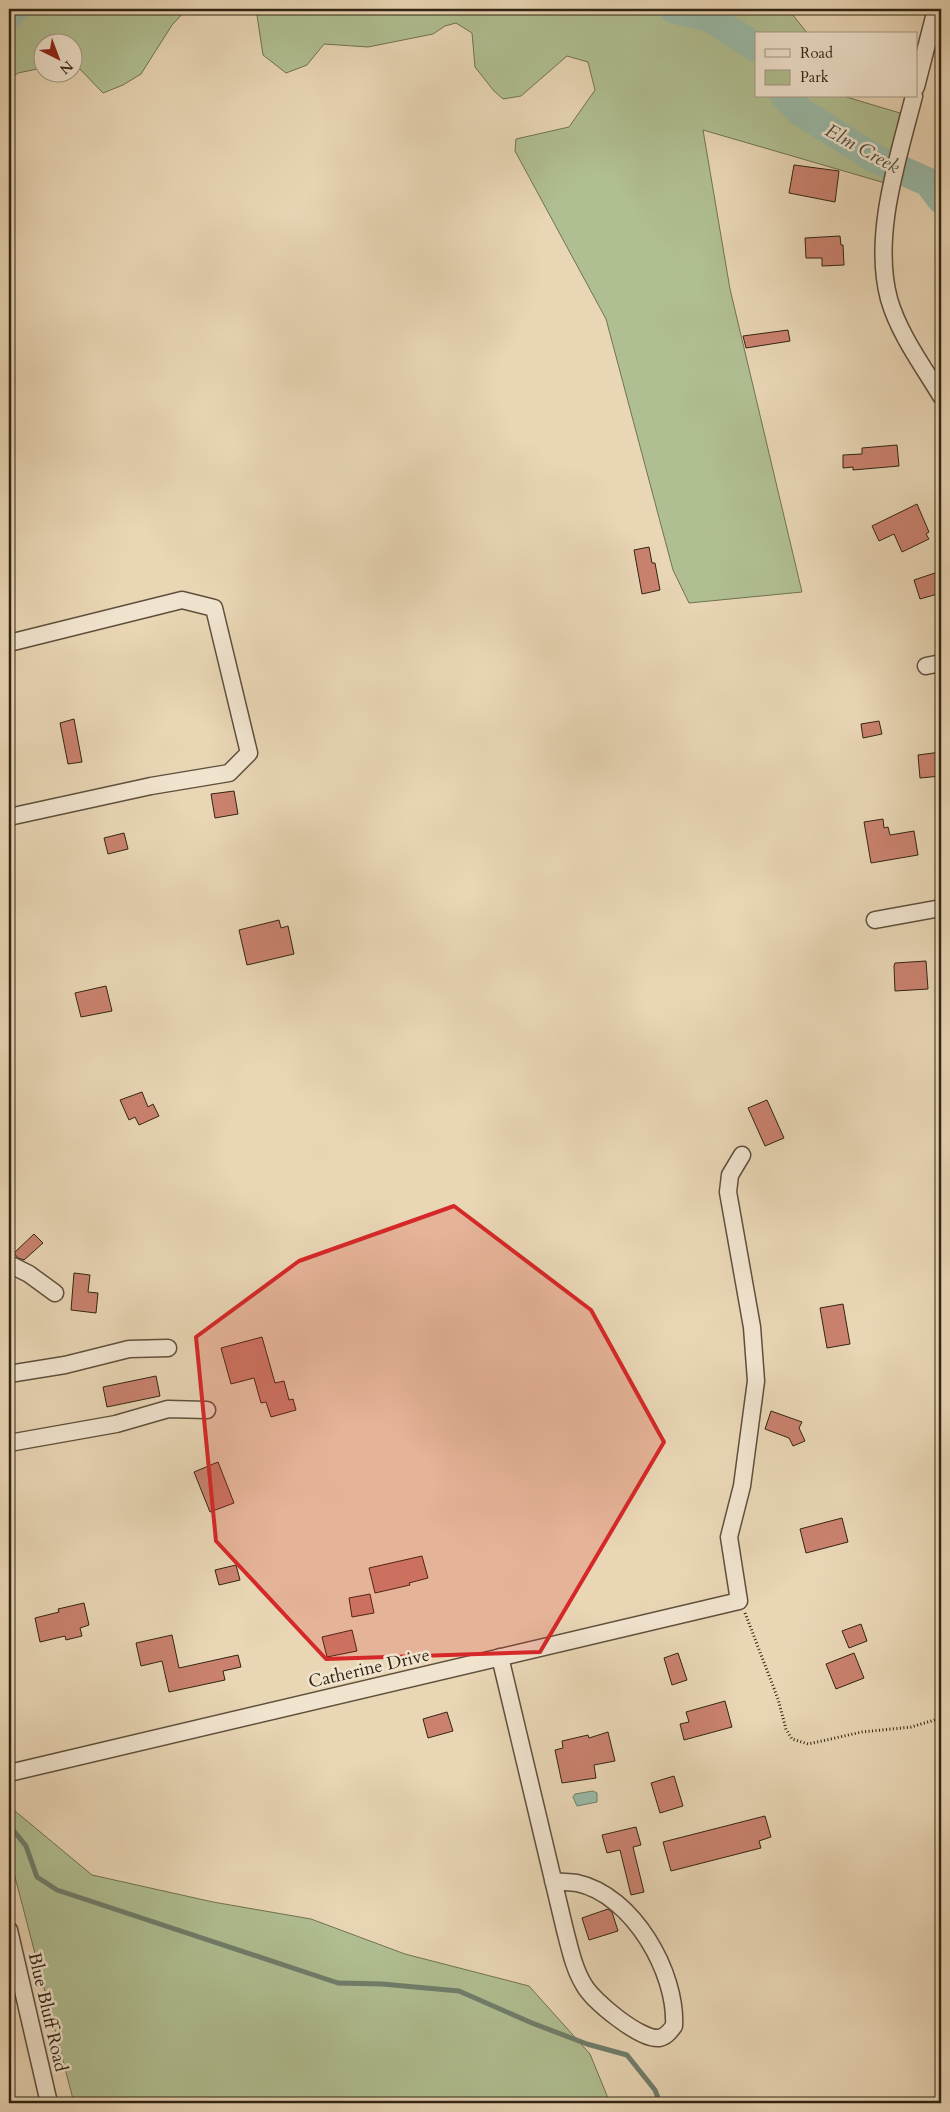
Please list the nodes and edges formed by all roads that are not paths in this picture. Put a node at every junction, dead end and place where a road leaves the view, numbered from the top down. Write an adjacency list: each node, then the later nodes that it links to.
1 (936, 9): 2 (street)
2 (918, 79)
3 (913, 98): 4 (street)
4 (941, 396)
5 (9, 644): 6 (street)
6 (9, 817)
7 (941, 908): 8 (street)
8 (875, 920)
9 (742, 1155): 16 (street, Catherine Drive)
10 (9, 1264): 11 (street)
11 (56, 1293)
12 (168, 1348): 13 (street)
13 (9, 1374)
14 (207, 1410): 15 (street)
15 (9, 1443)
16 (500, 1658): 17 (street, Catherine Drive); 18 (street)
17 (9, 1773)
18 (554, 1881): 18 (street)
19 (9, 1930): 20 (street, Blue Bluff Road)
20 (16, 1992): 21 (street, Blue Bluff Road)
21 (49, 2103)

